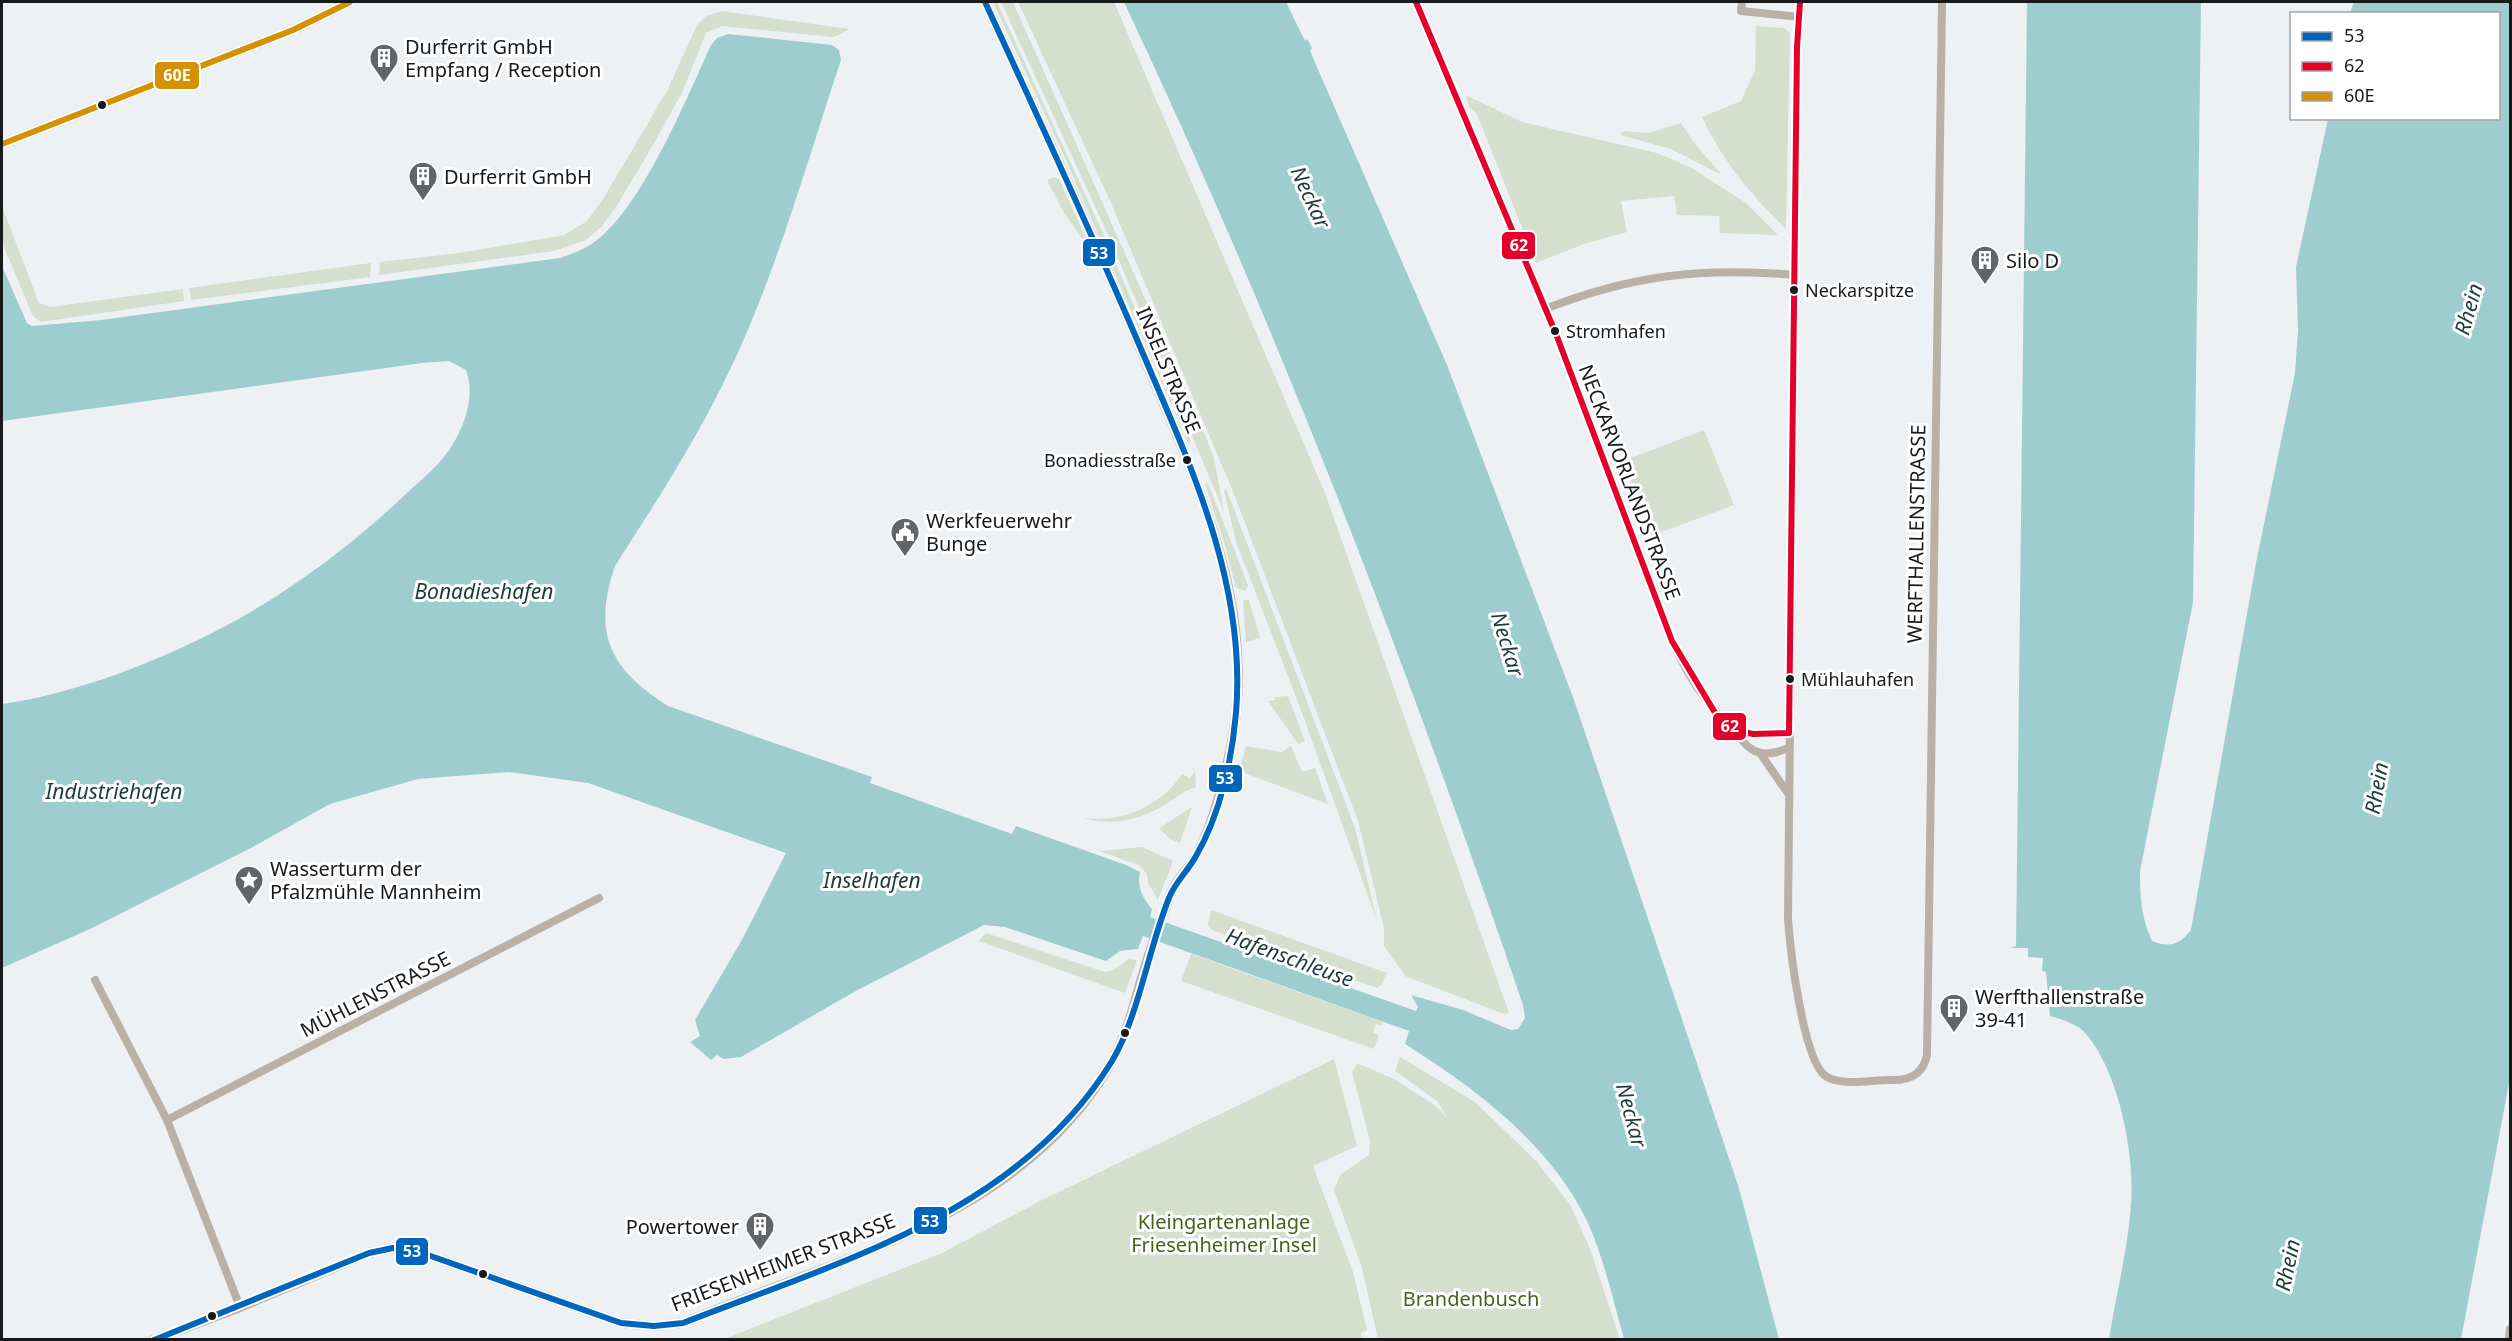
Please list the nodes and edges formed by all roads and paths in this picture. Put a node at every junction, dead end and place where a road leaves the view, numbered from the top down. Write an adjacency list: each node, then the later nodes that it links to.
1 (350, 2): 8 (street)
2 (985, 2): 17 (street, INSELSTRASSE)
3 (1416, 2): 10 (street, NECKARVORLANDSTRASSE)
4 (1742, 2): 7 (street)
5 (1800, 2): 7 (street)
6 (1942, 2): 15 (street, WERFTHALLENSTRASSE)
7 (1799, 17): 9 (street)
8 (2, 144)
9 (1795, 275): 10 (street); 12 (street)
10 (1545, 309): 11 (street, NECKARVORLANDSTRASSE)
11 (1734, 730): 12 (street); 14 (street, NECKARVORLANDSTRASSE)
12 (1789, 733): 13 (street)
13 (1789, 748): 14 (street); 15 (street)
14 (1760, 753): 15 (street, NECKARVORLANDSTRASSE)
15 (1788, 793)
16 (599, 898): 19 (street, MÜHLENSTRASSE)
17 (1144, 971): 20 (street, FRIESENHEIMER STRASSE)
18 (95, 980): 19 (street)
19 (167, 1120): 20 (street)
20 (240, 1307): 22 (street, FRIESENHEIMER STRASSE)
21 (2511, 1329): 23 (street)
22 (153, 1340)
23 (2509, 1340)

